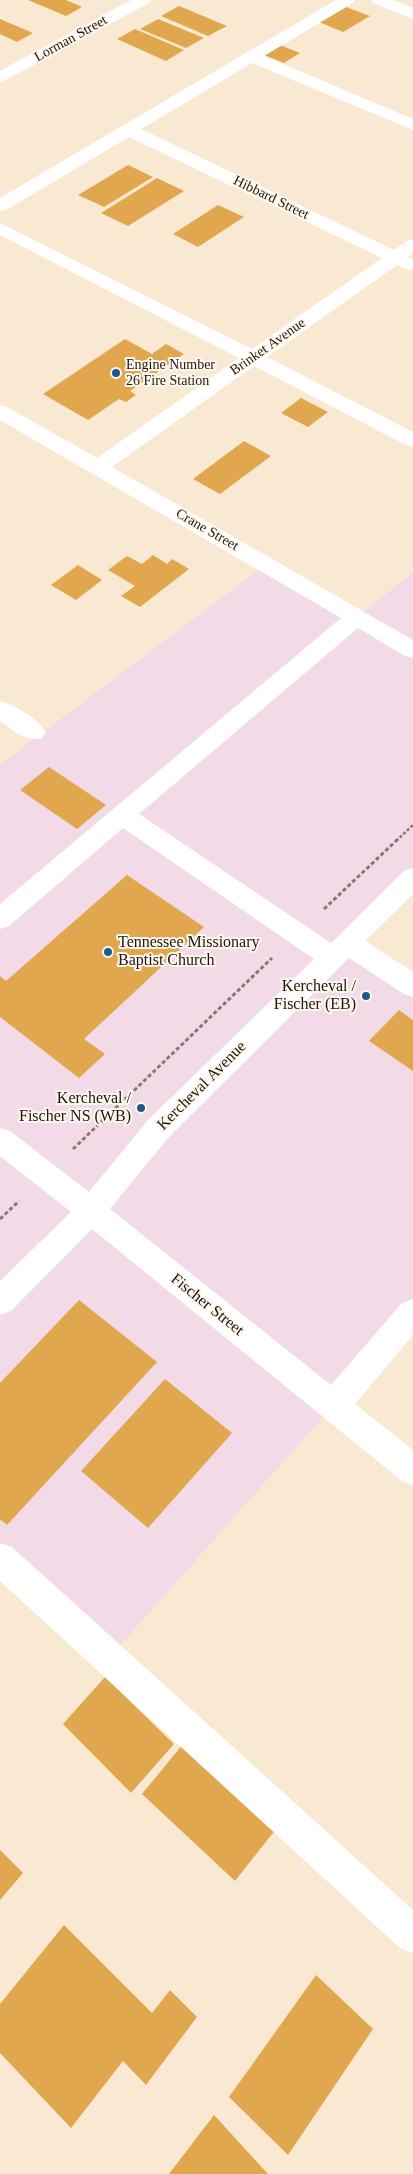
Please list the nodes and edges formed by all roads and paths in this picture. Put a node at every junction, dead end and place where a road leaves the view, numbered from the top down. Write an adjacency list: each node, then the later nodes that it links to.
1 (143, 0): 6 (street, Lorman Street)
2 (347, 0): 5 (street)
3 (379, 0): 4 (street)
4 (413, 14)
5 (252, 57): 7 (street); 8 (street)
6 (0, 78)
7 (413, 125)
8 (129, 130): 9 (street); 12 (street, Hibbard Street)
9 (0, 206)
10 (0, 228): 14 (street)
11 (413, 245): 12 (street, Brinket Avenue)
12 (395, 257): 13 (street, Hibbard Street); 14 (street, Brinket Avenue)
13 (413, 266)
14 (254, 357): 16 (street); 17 (street, Brinket Avenue)
15 (0, 411): 17 (street, Crane Street)
16 (413, 440)
17 (98, 467): 18 (street, Crane Street)
18 (357, 617): 19 (street, Crane Street); 22 (street)
19 (413, 650)
20 (0, 709): 21 (street)
21 (34, 732)
22 (122, 815): 25 (street); 26 (street)
23 (413, 825): 26 (path)
24 (413, 878): 27 (street, Kercheval Avenue)
25 (0, 919)
26 (298, 934): 27 (street); 30 (path)
27 (340, 950): 28 (street); 31 (street, Kercheval Avenue)
28 (413, 986)
29 (0, 1140): 30 (street, Fischer Street)
30 (46, 1175): 31 (street, Fischer Street)
31 (92, 1211): 32 (street, Kercheval Avenue); 34 (street, Fischer Street)
32 (0, 1301)
33 (413, 1313): 34 (street)
34 (334, 1406): 35 (street, Fischer Street)
35 (413, 1470)
36 (0, 1559): 37 (street)
37 (413, 1934)

